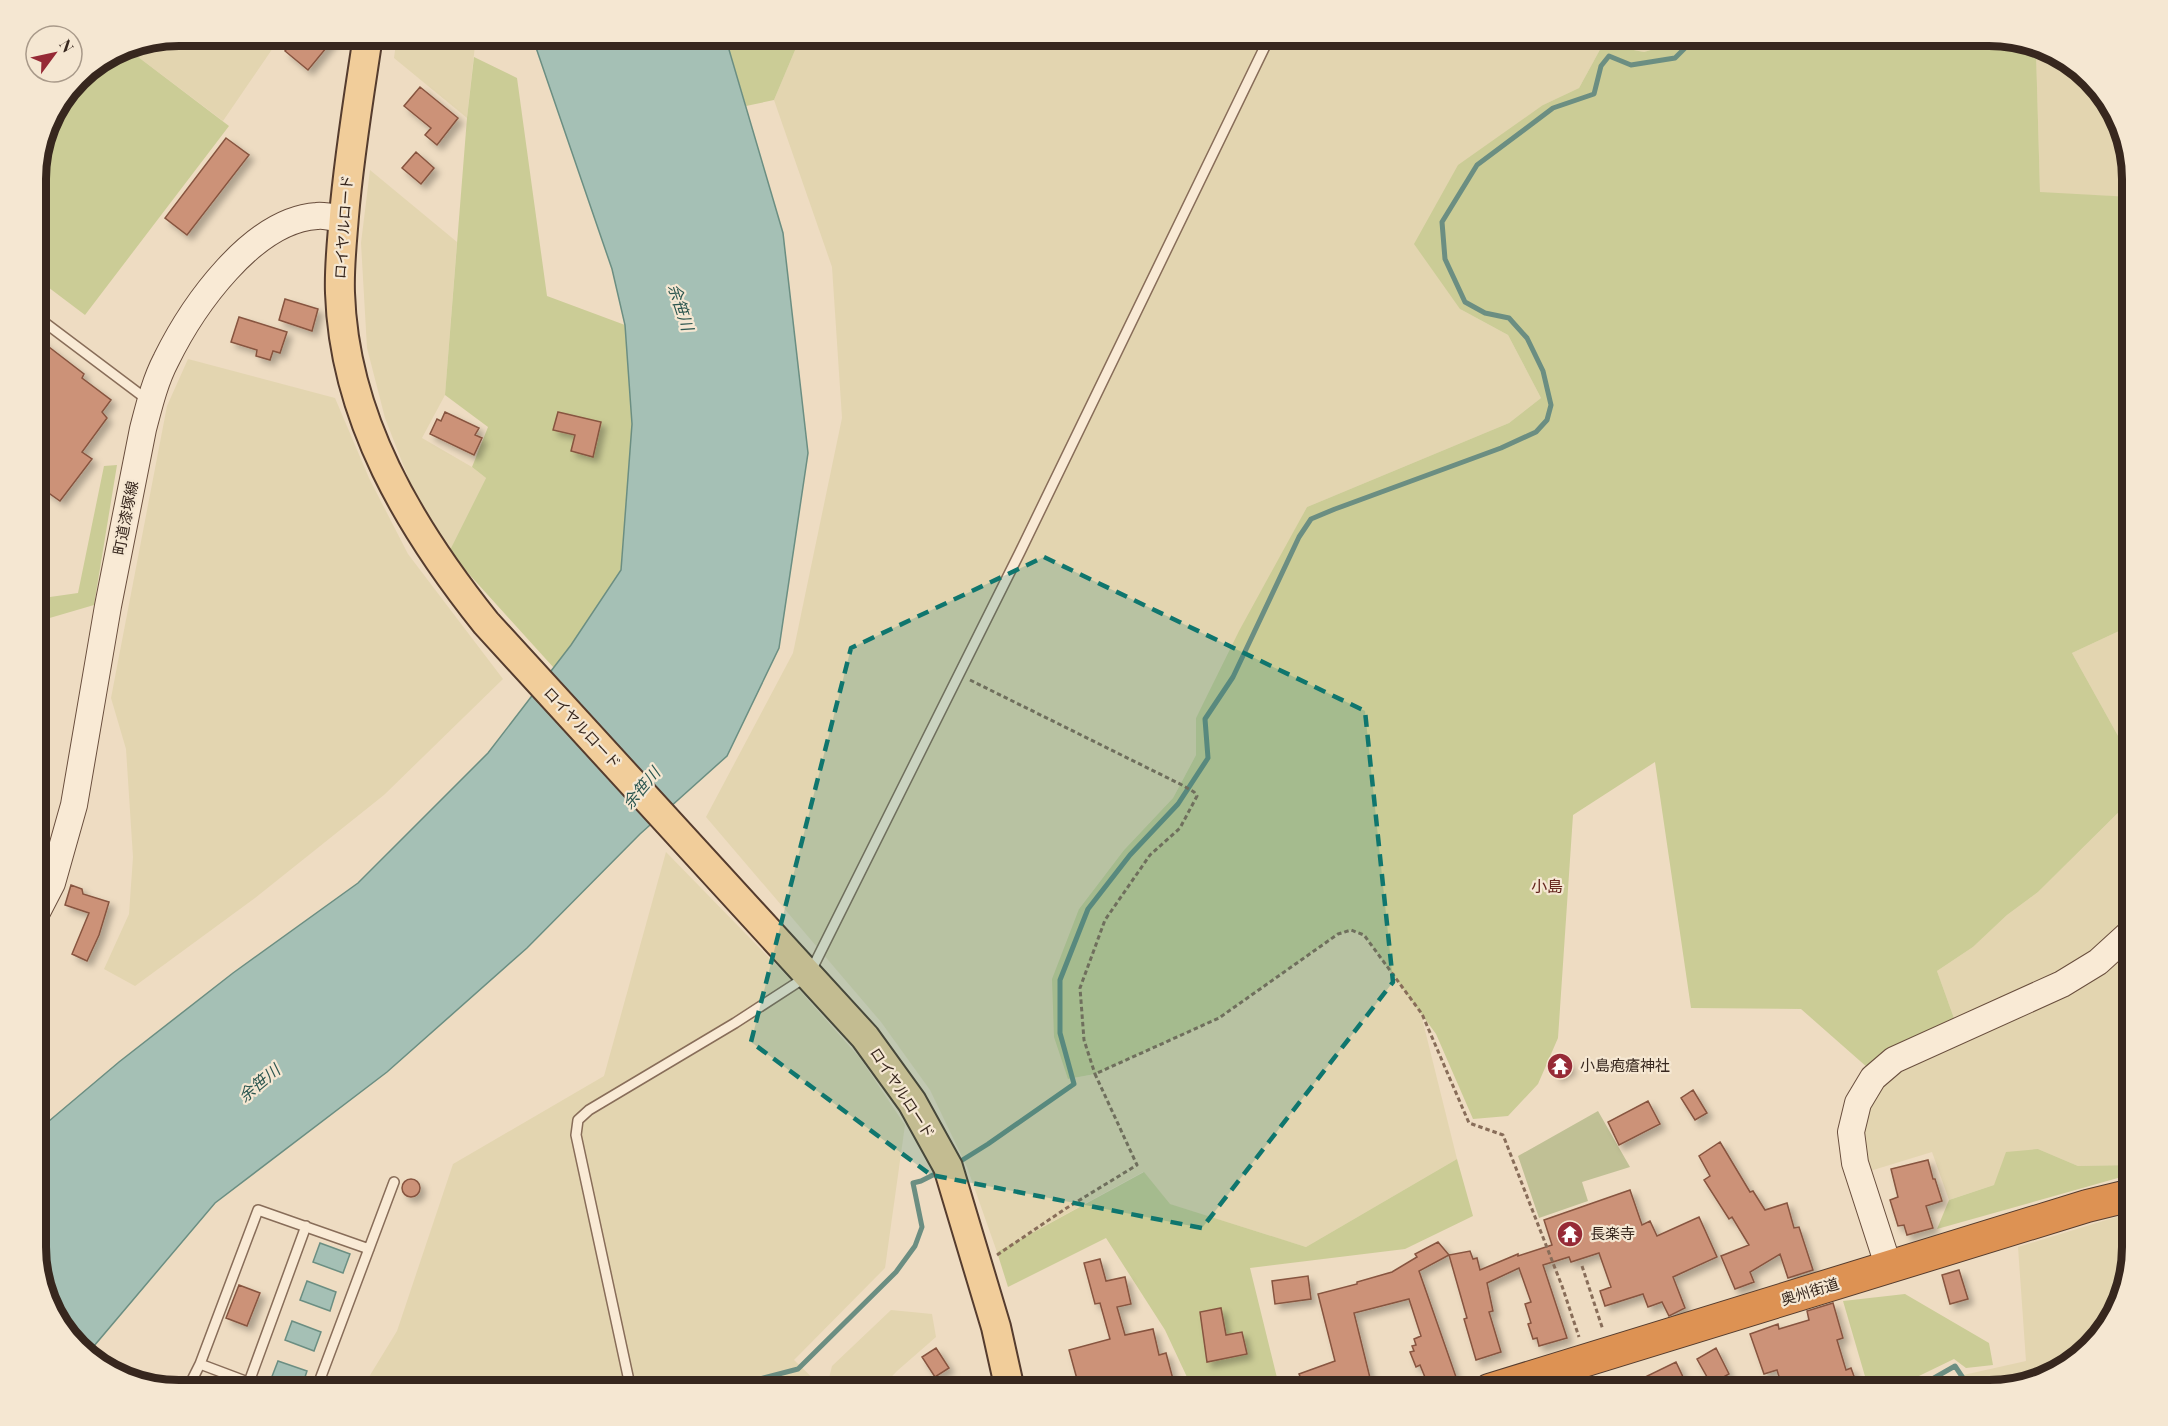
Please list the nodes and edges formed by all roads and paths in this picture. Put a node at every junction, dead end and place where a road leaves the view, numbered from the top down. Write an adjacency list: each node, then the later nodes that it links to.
1 (367, 46): 3 (main road, ロイヤルロード)
2 (1265, 46): 6 (lane)
3 (344, 220): 5 (street, 町道漆塚線); 9 (main road, ロイヤルロード)
4 (47, 324): 5 (lane)
5 (150, 402): 7 (street, 町道漆塚線)
6 (959, 674): 9 (lane); 10 (path)
7 (47, 893)
8 (2122, 940): 17 (street)
9 (809, 975): 16 (main road, ロイヤルロード); 24 (lane)
10 (1095, 1074): 16 (path); 18 (path)
11 (394, 1182): 14 (lane)
12 (2122, 1197): 17 (highway, 奥州街道)
13 (306, 1226): 14 (lane); 19 (lane); 22 (lane)
14 (369, 1249): 23 (lane)
15 (1582, 1266): 18 (path)
16 (978, 1268): 25 (main road, ロイヤルロード)
17 (1889, 1268): 18 (highway, 奥州街道)
18 (1598, 1355): 26 (highway, 奥州街道)
19 (200, 1364): 20 (lane); 21 (lane)
20 (192, 1380)
21 (244, 1380)
22 (250, 1380)
23 (320, 1380)
24 (629, 1380)
25 (1008, 1380)
26 (1520, 1380)

